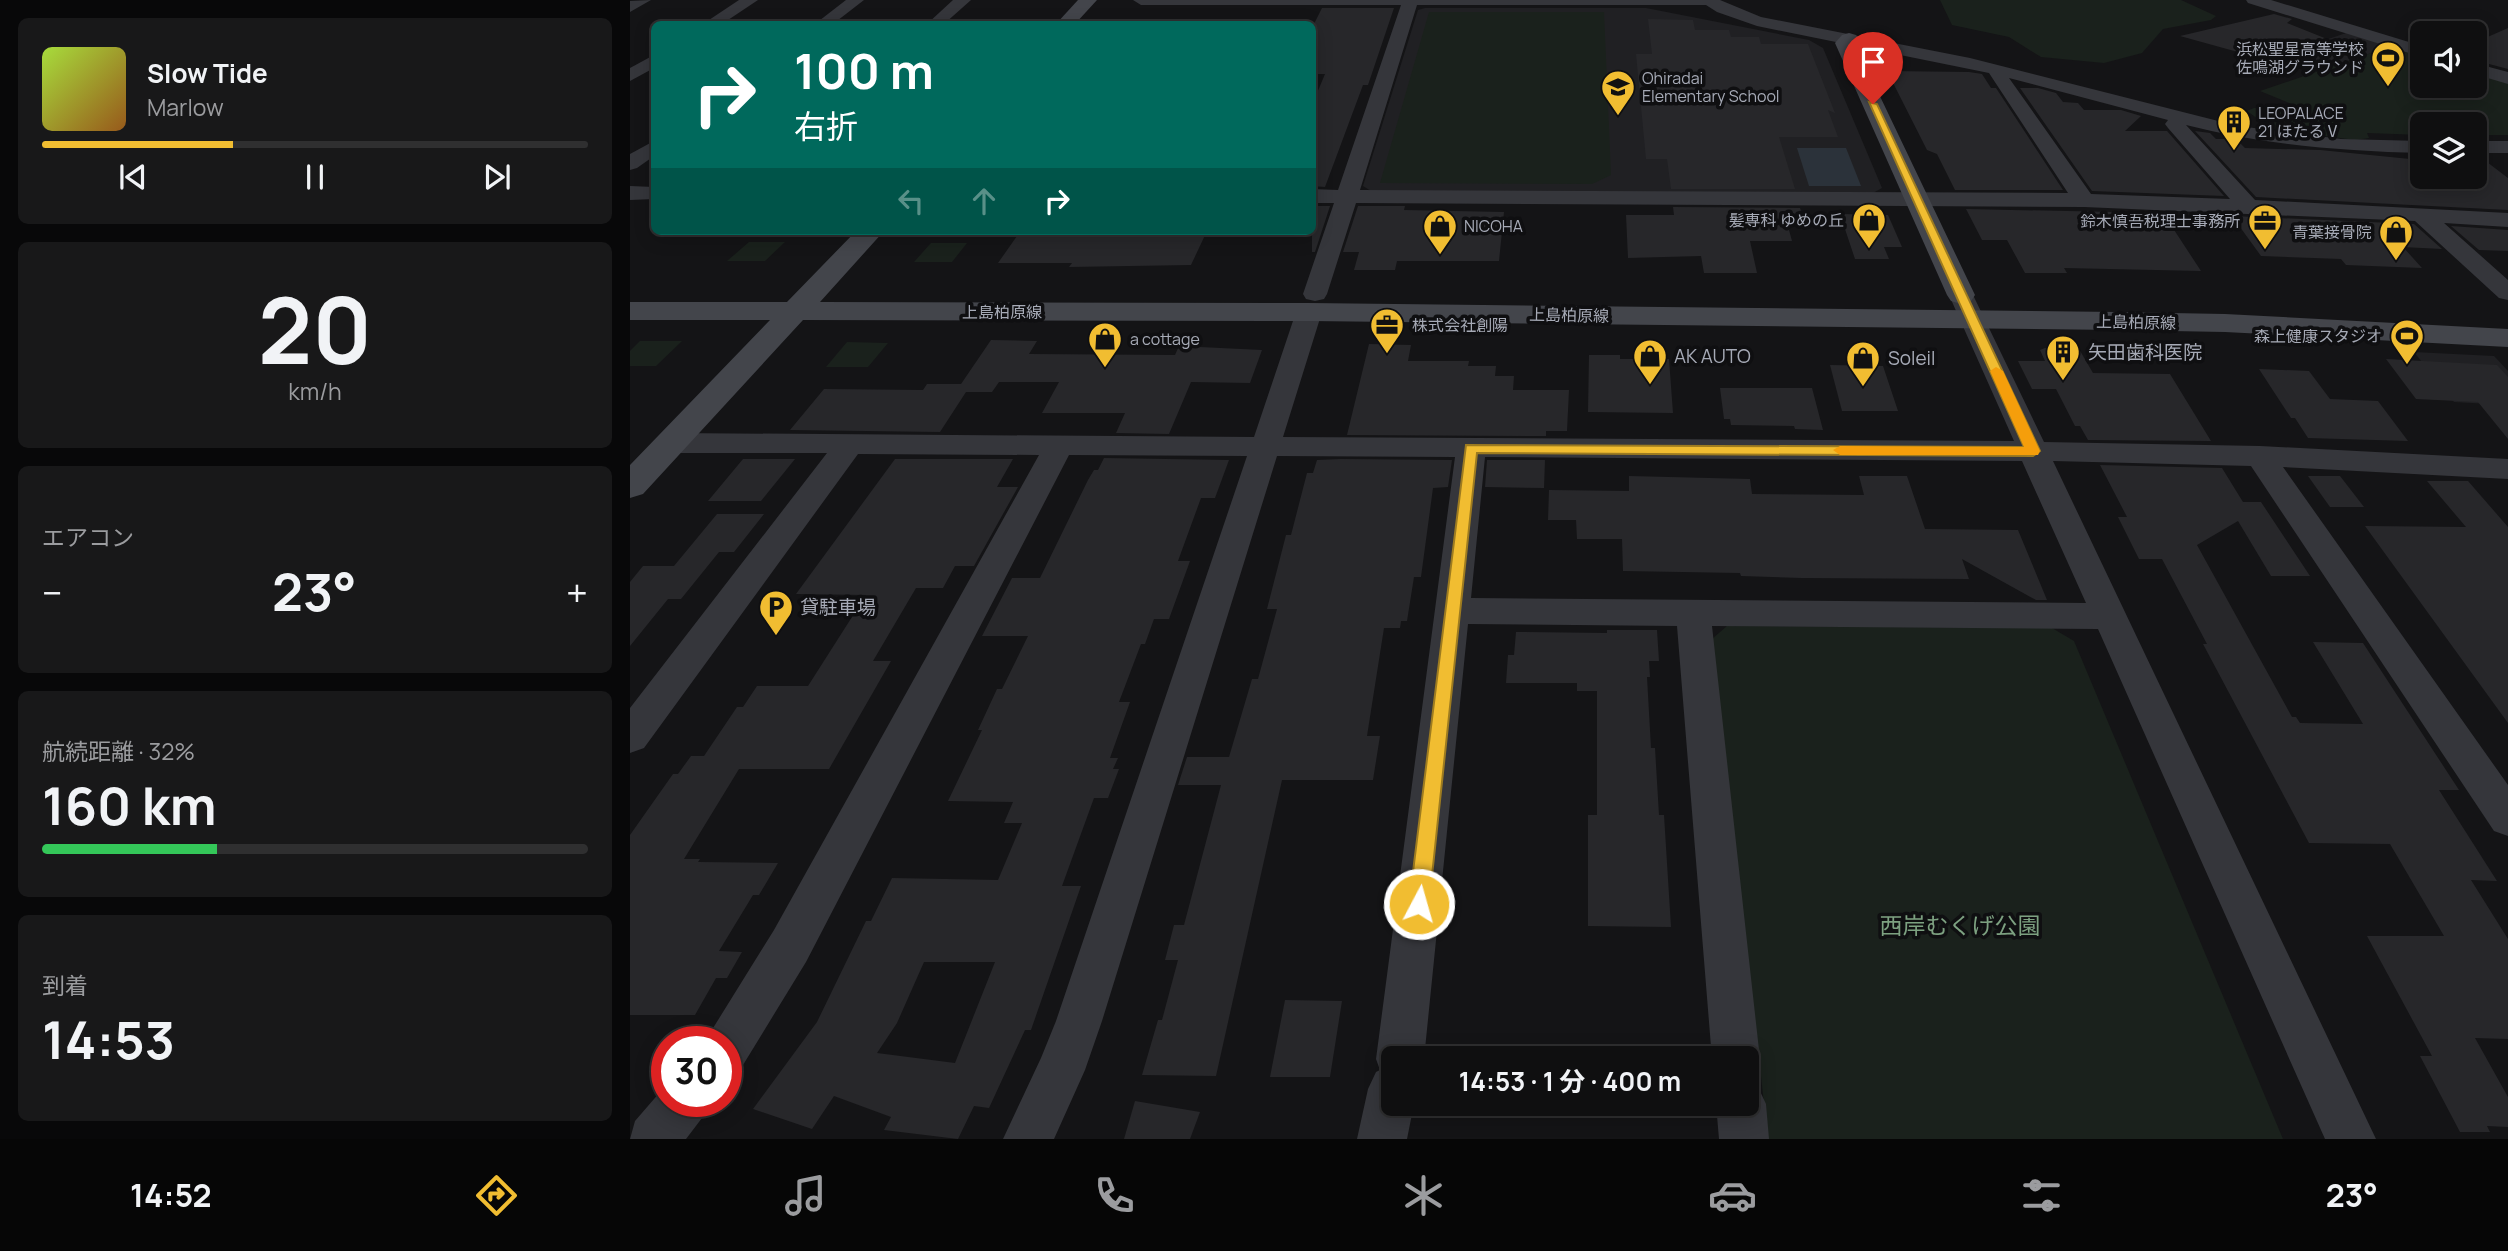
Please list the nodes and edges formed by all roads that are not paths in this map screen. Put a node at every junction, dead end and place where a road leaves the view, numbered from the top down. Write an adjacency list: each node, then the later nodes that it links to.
1 (643, 0): 12 (street)
2 (750, 0): 14 (street)
3 (856, 0): 15 (street)
4 (963, 0): 16 (street)
5 (1088, 0): 17 (street)
6 (1141, 0): 7 (street)
7 (1186, 0): 11 (street); 13 (street)
8 (1708, 0): 10 (street); 18 (street)
9 (2254, 0): 19 (street)
10 (1410, 1): 11 (street); 36 (street)
11 (1297, 5)
12 (630, 7)
13 (1175, 15)
14 (716, 21)
15 (827, 21)
16 (938, 21)
17 (1068, 21)
18 (1849, 39): 21 (street); 37 (street)
19 (2410, 48)
20 (651, 62): 23 (street)
21 (2001, 71): 25 (street); 38 (street)
22 (2487, 72): 24 (street)
23 (630, 76)
24 (2508, 78)
25 (2180, 118): 26 (street); 39 (street)
26 (2410, 147)
27 (2487, 147): 28 (street)
28 (2508, 147)
29 (651, 149): 31 (street)
30 (2487, 153): 32 (street)
31 (630, 164)
32 (2508, 167)
33 (630, 193): 34 (street)
34 (651, 193)
35 (1316, 196): 36 (street)
36 (1347, 196): 37 (street); 46 (street)
37 (1917, 199): 38 (street); 47 (street)
38 (2084, 200): 39 (street)
39 (2249, 207): 40 (street)
40 (2423, 215): 41 (street); 45 (street)
41 (2508, 220)
42 (867, 235): 44 (street)
43 (630, 288): 44 (street, 上島柏原線)
44 (817, 289): 46 (street, 上島柏原線); 49 (street)
45 (2508, 293)
46 (1312, 303): 47 (street, 上島柏原線); 49 (street, 上島柏原線); 55 (street)
47 (1967, 307): 50 (street, 上島柏原線); 51 (street, 上島柏原線); 57 (street)
48 (630, 311): 49 (street, 上島柏原線)
49 (794, 313): 52 (street)
50 (2508, 314)
51 (2508, 338)
52 (671, 443): 53 (street); 60 (street)
53 (850, 444): 54 (street); 65 (street)
54 (1059, 446): 55 (street); 67 (street)
55 (1265, 447): 56 (street); 72 (street)
56 (1471, 448): 57 (street); 62 (street)
57 (2033, 451): 58 (street); 64 (street)
58 (2260, 456): 59 (street); 66 (street)
59 (2498, 468): 61 (street)
60 (630, 486)
61 (2508, 492)
62 (1452, 611): 63 (street); 68 (street)
63 (1693, 613): 64 (street); 69 (street)
64 (2110, 616): 75 (street)
65 (630, 737)
66 (2508, 818)
67 (740, 1026)
68 (1402, 1046)
69 (1735, 1046)
70 (1387, 1116): 73 (street)
71 (1742, 1116): 74 (street)
72 (1028, 1139)
73 (1382, 1139)
74 (1744, 1139)
75 (2351, 1139)

